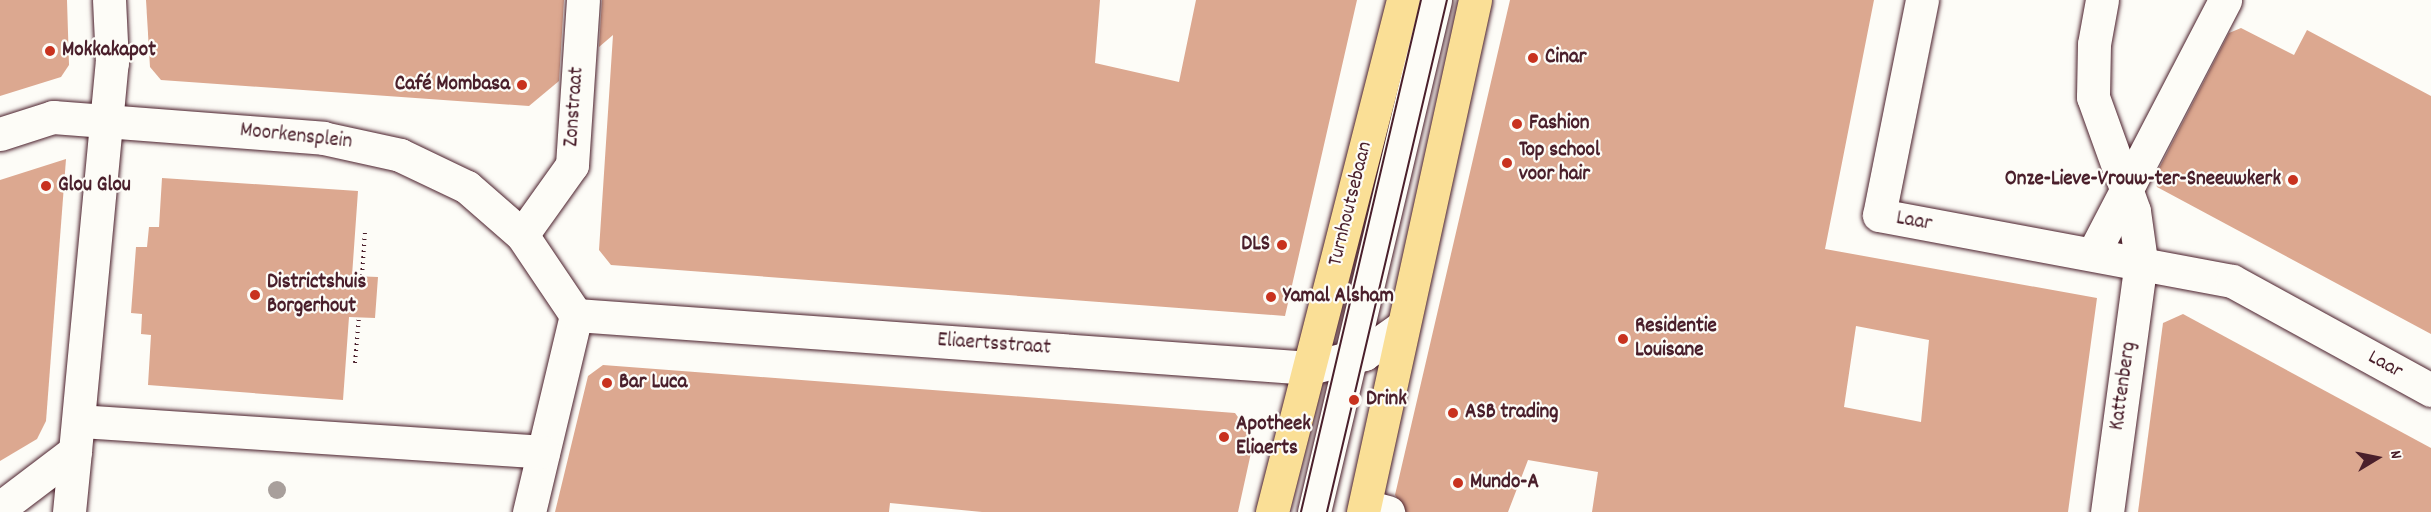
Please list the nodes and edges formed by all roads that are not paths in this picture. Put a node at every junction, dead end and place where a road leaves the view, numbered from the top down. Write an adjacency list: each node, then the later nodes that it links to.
1 (109, 0): 9 (street)
2 (583, 0): 12 (street, Zonstraat)
3 (1403, 0): 18 (main road, Turnhoutsebaan)
4 (1435, 0): 17 (street)
5 (1475, 0): 16 (main road)
6 (1922, 0): 13 (street, Laar)
7 (2102, 0): 11 (street)
8 (2225, 0): 11 (street)
9 (106, 121): 10 (street, Moorkensplein); 12 (street, Moorkensplein); 21 (street)
10 (0, 134)
11 (2125, 194): 13 (street); 14 (street)
12 (522, 235): 15 (street, Moorkensplein)
13 (2094, 252): 14 (street, Laar)
14 (2141, 261): 19 (street, Laar); 29 (street, Kattenberg)
15 (576, 315): 18 (street, Eliaertsstraat); 22 (street)
16 (1402, 327): 17 (street, Eliaertsstraat); 24 (main road)
17 (1350, 357): 18 (street, Eliaertsstraat); 20 (street)
18 (1310, 368): 20 (street); 27 (main road, Turnhoutsebaan)
19 (2431, 390)
20 (1342, 394): 28 (street)
21 (77, 436): 22 (street); 23 (street); 25 (street)
22 (543, 452): 26 (street)
23 (6, 504)
24 (1372, 510)
25 (69, 512)
26 (529, 512)
27 (1272, 512)
28 (1314, 512)
29 (2107, 512)

